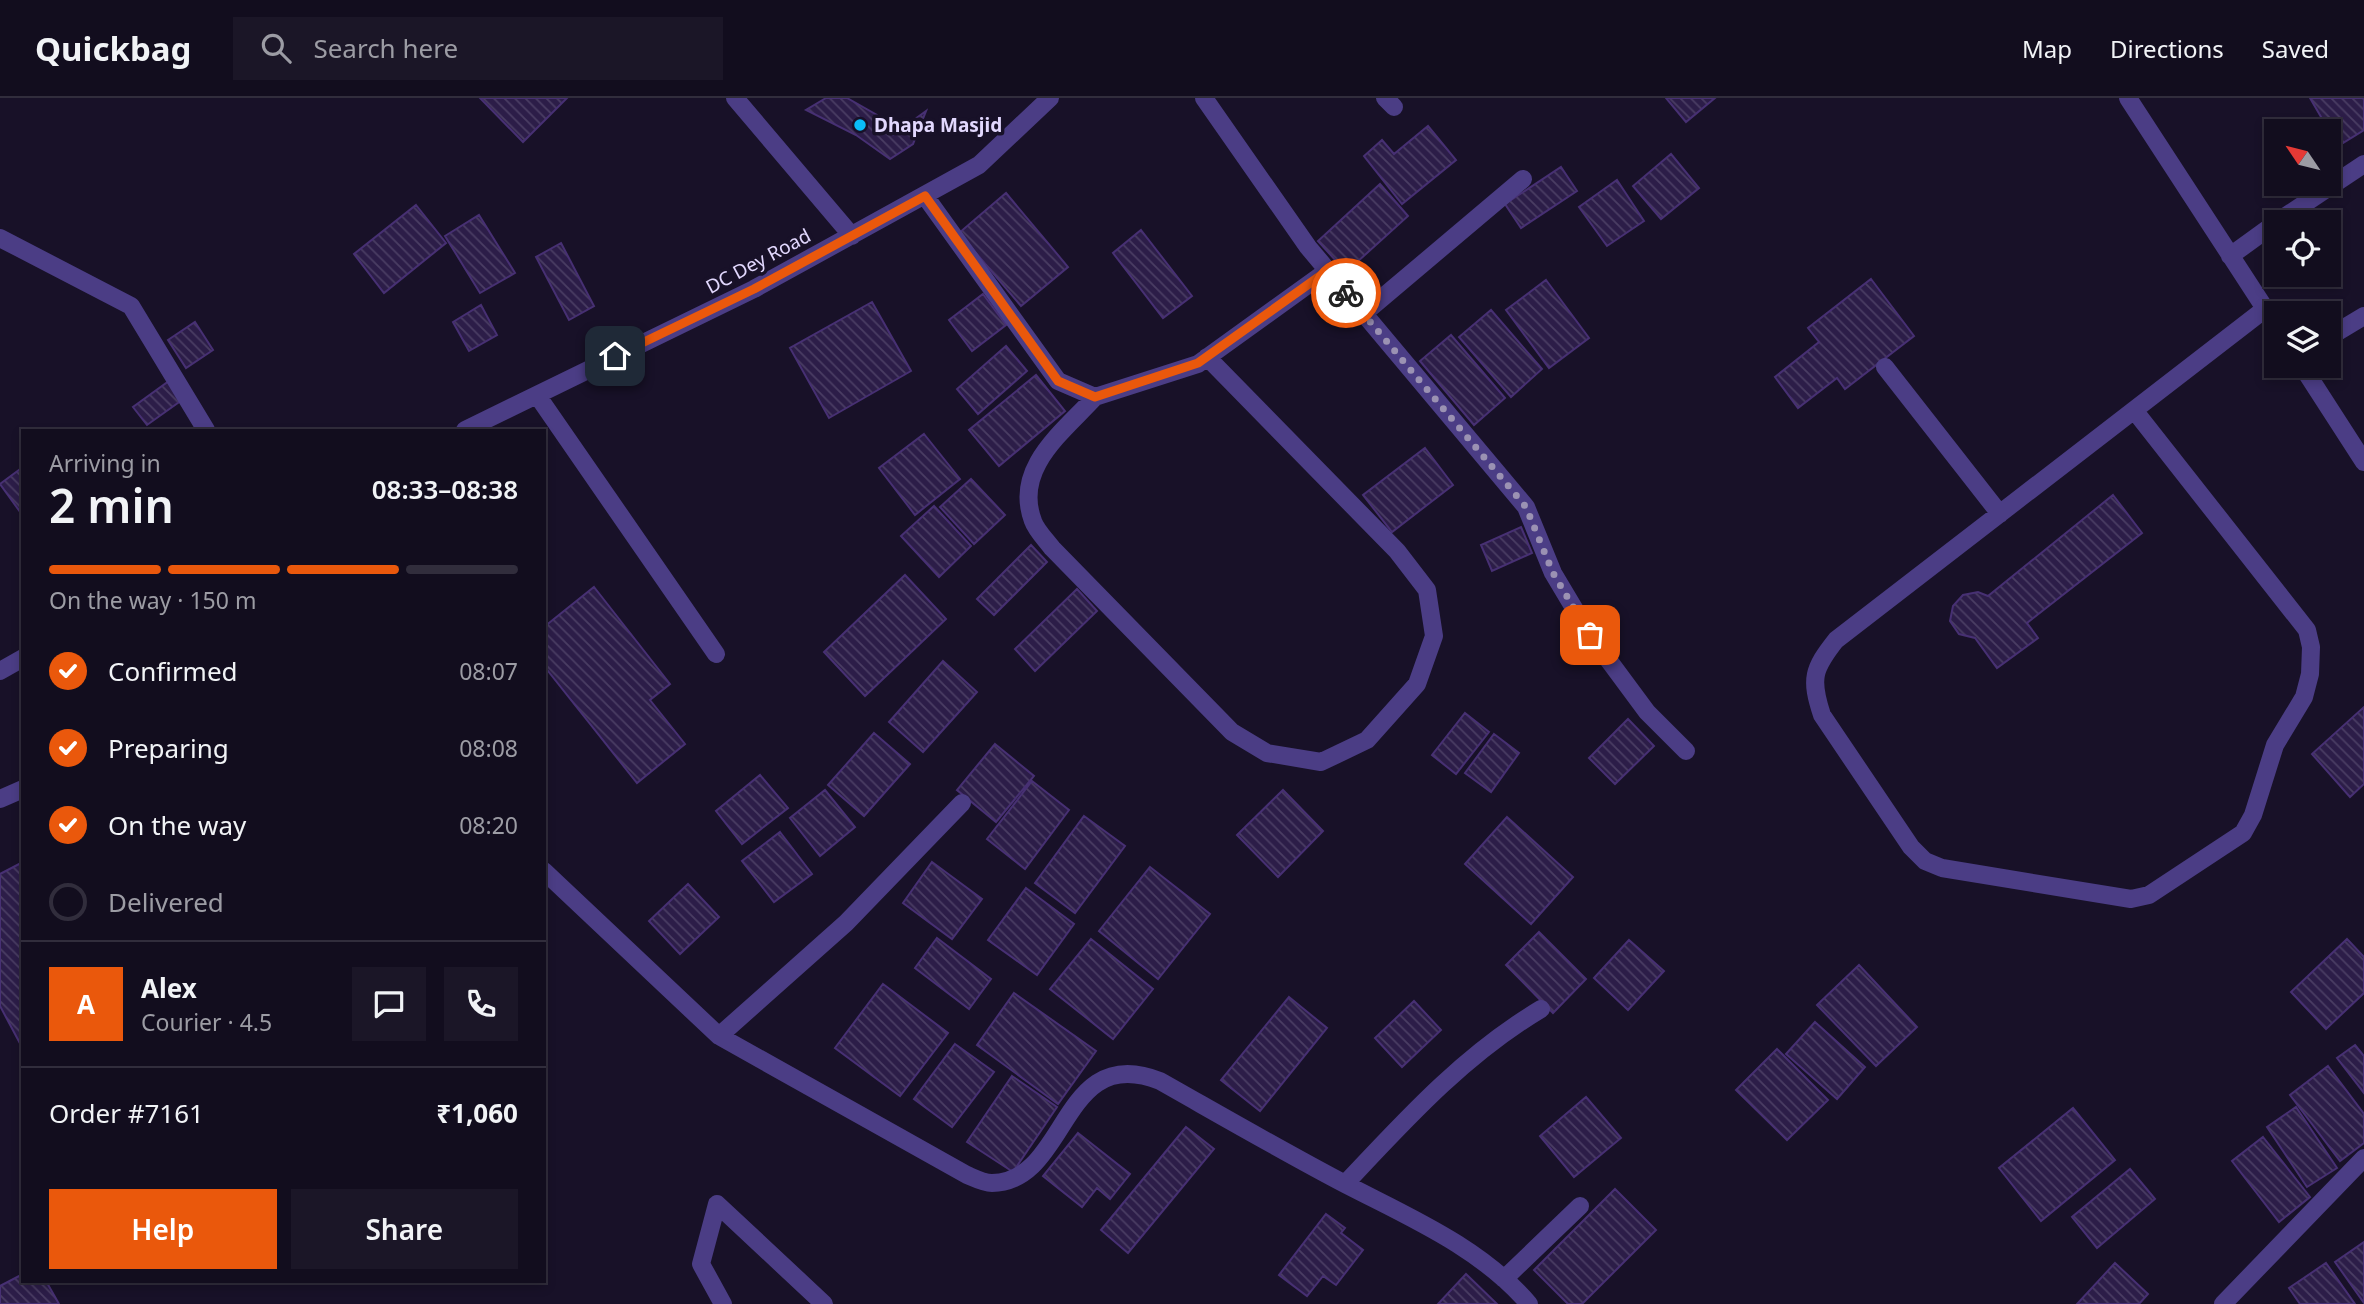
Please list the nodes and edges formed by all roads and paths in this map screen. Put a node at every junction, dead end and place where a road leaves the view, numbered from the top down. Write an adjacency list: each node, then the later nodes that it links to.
1 (734, 98): 10 (street)
2 (1050, 98): 7 (street, DC Dey Road)
3 (1204, 98): 13 (street)
4 (2128, 98): 12 (street)
5 (2364, 163): 8 (street)
6 (1522, 179): 16 (street)
7 (925, 196): 10 (street, DC Dey Road); 23 (street)
8 (2295, 210)
9 (2264, 231): 12 (street)
10 (852, 236): 22 (street, DC Dey Road)
11 (0, 238): 25 (street)
12 (2230, 256): 14 (street)
13 (1327, 271): 16 (street); 19 (street)
14 (2264, 307)
15 (2264, 310): 24 (street)
16 (1363, 314): 32 (street)
17 (2364, 316): 18 (street)
18 (2341, 330)
19 (1207, 357): 23 (street); 23 (street)
20 (1885, 367): 28 (street)
21 (2310, 378): 27 (street)
22 (537, 395): 26 (street, DC Dey Road); 29 (street)
23 (1095, 397)
24 (2134, 410): 28 (street); 28 (street)
25 (205, 429)
26 (467, 429)
27 (2364, 462)
28 (2000, 514)
29 (716, 654)
30 (21, 659): 31 (street)
31 (0, 671)
32 (1686, 751)
33 (21, 790): 34 (street)
34 (0, 799)
35 (962, 803): 38 (street)
36 (546, 874): 38 (street)
37 (1541, 1009): 40 (street)
38 (719, 1036): 40 (street)
39 (2364, 1158): 46 (street)
40 (1345, 1184): 42 (street)
41 (1580, 1206): 42 (street)
42 (1504, 1279): 45 (street)
43 (723, 1304): 44 (street)
44 (824, 1304)
45 (1529, 1304)
46 (2223, 1304)

